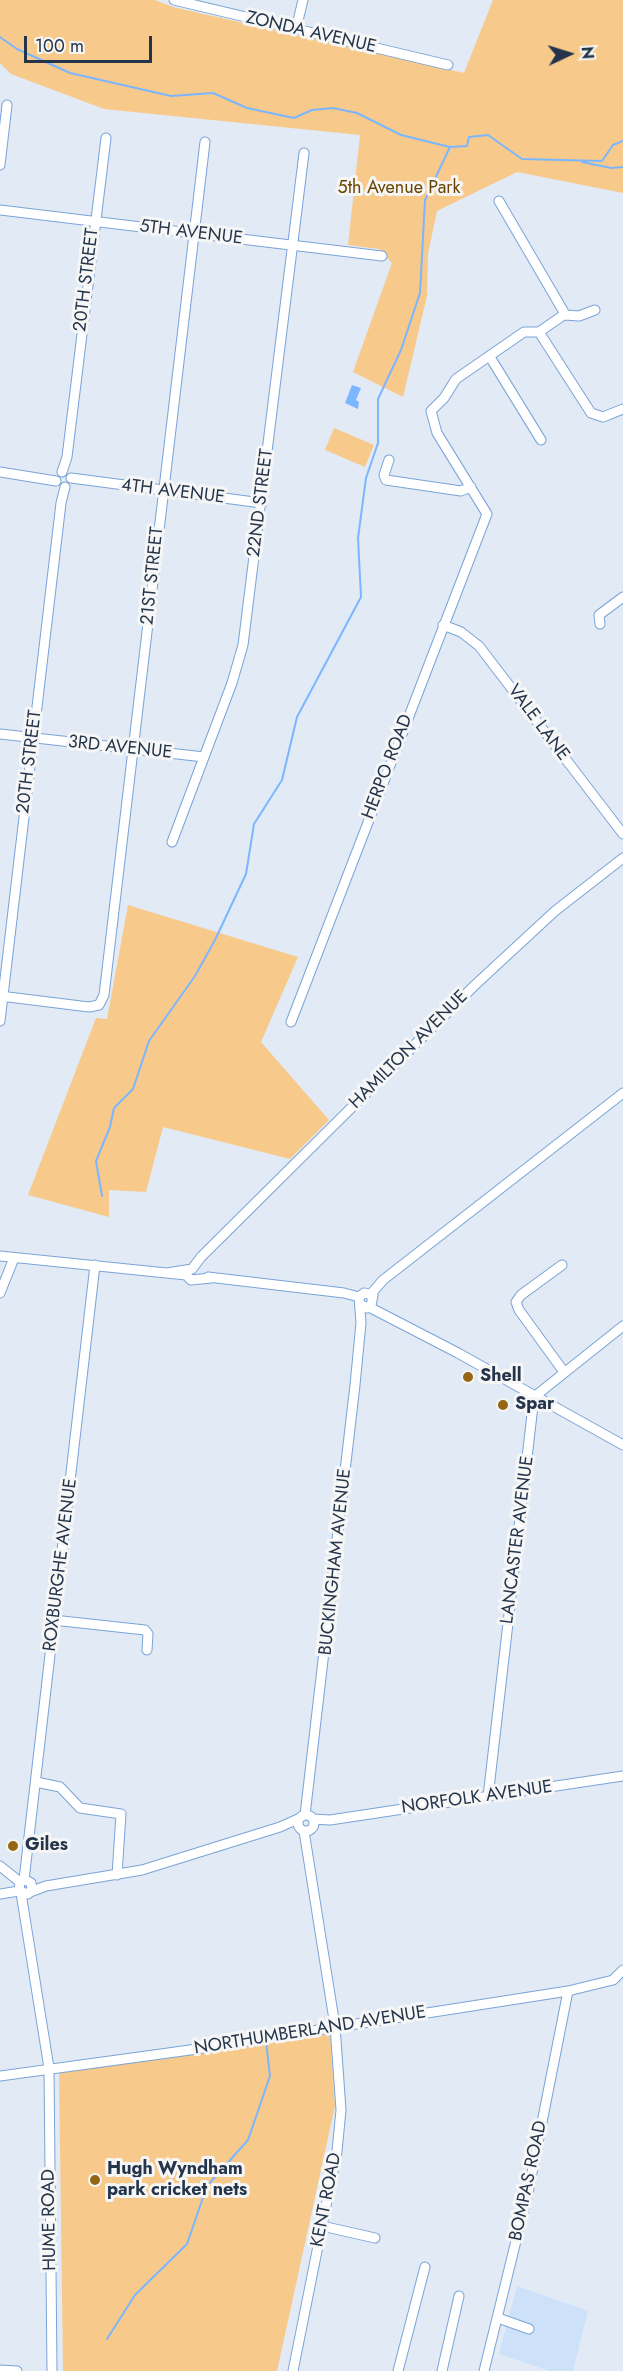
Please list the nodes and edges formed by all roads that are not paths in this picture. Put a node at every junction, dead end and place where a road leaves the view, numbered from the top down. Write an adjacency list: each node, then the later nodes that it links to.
1 (174, 0): 3 (street, ZONDA AVENUE)
2 (303, 0): 3 (street)
3 (296, 29): 4 (street, ZONDA AVENUE)
4 (448, 65)
5 (7, 105): 9 (street)
6 (106, 138): 12 (street, 20TH STREET)
7 (205, 142): 13 (street, 21ST STREET)
8 (304, 153): 14 (street, 22ND STREET)
9 (0, 165)
10 (499, 201): 17 (street)
11 (0, 210): 12 (street, 5TH AVENUE)
12 (94, 221): 13 (street, 5TH AVENUE); 24 (street, 20TH STREET)
13 (194, 232): 14 (street, 5TH AVENUE); 26 (street, 21ST STREET)
14 (292, 245): 15 (street, 5TH AVENUE); 27 (street, 22ND STREET)
15 (382, 256)
16 (595, 309): 17 (street)
17 (565, 315): 18 (street)
18 (539, 332): 19 (street); 20 (street)
19 (490, 357): 21 (street); 25 (street)
20 (623, 409)
21 (541, 440)
22 (389, 460): 25 (street)
23 (0, 472): 24 (street, 4TH AVENUE)
24 (64, 479): 26 (street, 4TH AVENUE); 32 (street, 20TH STREET)
25 (471, 487): 30 (street, HERPO ROAD)
26 (162, 490): 27 (street, 4TH AVENUE); 33 (street, 21ST STREET)
27 (262, 503): 34 (street, 22ND STREET)
28 (623, 597): 29 (street)
29 (600, 624)
30 (443, 625): 35 (street, VALE LANE); 40 (street, HERPO ROAD)
31 (0, 734): 32 (street, 3RD AVENUE)
32 (32, 739): 33 (street, 3RD AVENUE); 38 (street, 20TH STREET)
33 (132, 750): 34 (street, 3RD AVENUE); 38 (street, 21ST STREET)
34 (204, 757): 36 (street, 22ND STREET)
35 (623, 834)
36 (172, 842)
37 (623, 858): 46 (street, HAMILTON AVENUE)
38 (2, 997): 39 (street, 20TH STREET)
39 (0, 1021)
40 (291, 1022)
41 (623, 1093): 48 (street)
42 (0, 1256): 43 (street)
43 (14, 1258): 45 (street); 47 (street)
44 (562, 1264): 50 (street)
45 (95, 1265): 46 (street); 53 (street, ROXBURGHE AVENUE)
46 (192, 1273): 48 (street)
47 (0, 1293)
48 (367, 1300): 51 (street); 58 (street, BUCKINGHAM AVENUE)
49 (623, 1326): 50 (street)
50 (564, 1372): 51 (street)
51 (534, 1397): 52 (street); 57 (street, LANCASTER AVENUE)
52 (623, 1445)
53 (53, 1620): 54 (street); 56 (street, ROXBURGHE AVENUE)
54 (147, 1650)
55 (623, 1776): 57 (street, NORFOLK AVENUE)
56 (36, 1782): 60 (street); 61 (street, ROXBURGHE AVENUE)
57 (488, 1797): 58 (street, NORFOLK AVENUE)
58 (307, 1823): 60 (street); 65 (street, KENT ROAD)
59 (0, 1866): 61 (street)
60 (117, 1875): 61 (street)
61 (25, 1887): 62 (street); 66 (street, ROXBURGHE AVENUE)
62 (3, 1893)
63 (620, 1974): 64 (street, NORTHUMBERLAND AVENUE)
64 (568, 1990): 65 (street, NORTHUMBERLAND AVENUE); 72 (street, BOMPAS ROAD)
65 (335, 2026): 66 (street, NORTHUMBERLAND AVENUE); 68 (street, KENT ROAD)
66 (49, 2068): 67 (street, NORTHUMBERLAND AVENUE); 76 (street, HUME ROAD)
67 (0, 2076)
68 (322, 2226): 69 (street); 77 (street, KENT ROAD)
69 (375, 2238)
70 (425, 2267): 78 (street)
71 (459, 2296): 79 (street)
72 (498, 2318): 73 (street); 80 (street, BOMPAS ROAD)
73 (529, 2329)
74 (0, 2370): 75 (street)
75 (17, 2371)
76 (52, 2371)
77 (293, 2371)
78 (398, 2371)
79 (442, 2371)
80 (484, 2371)

